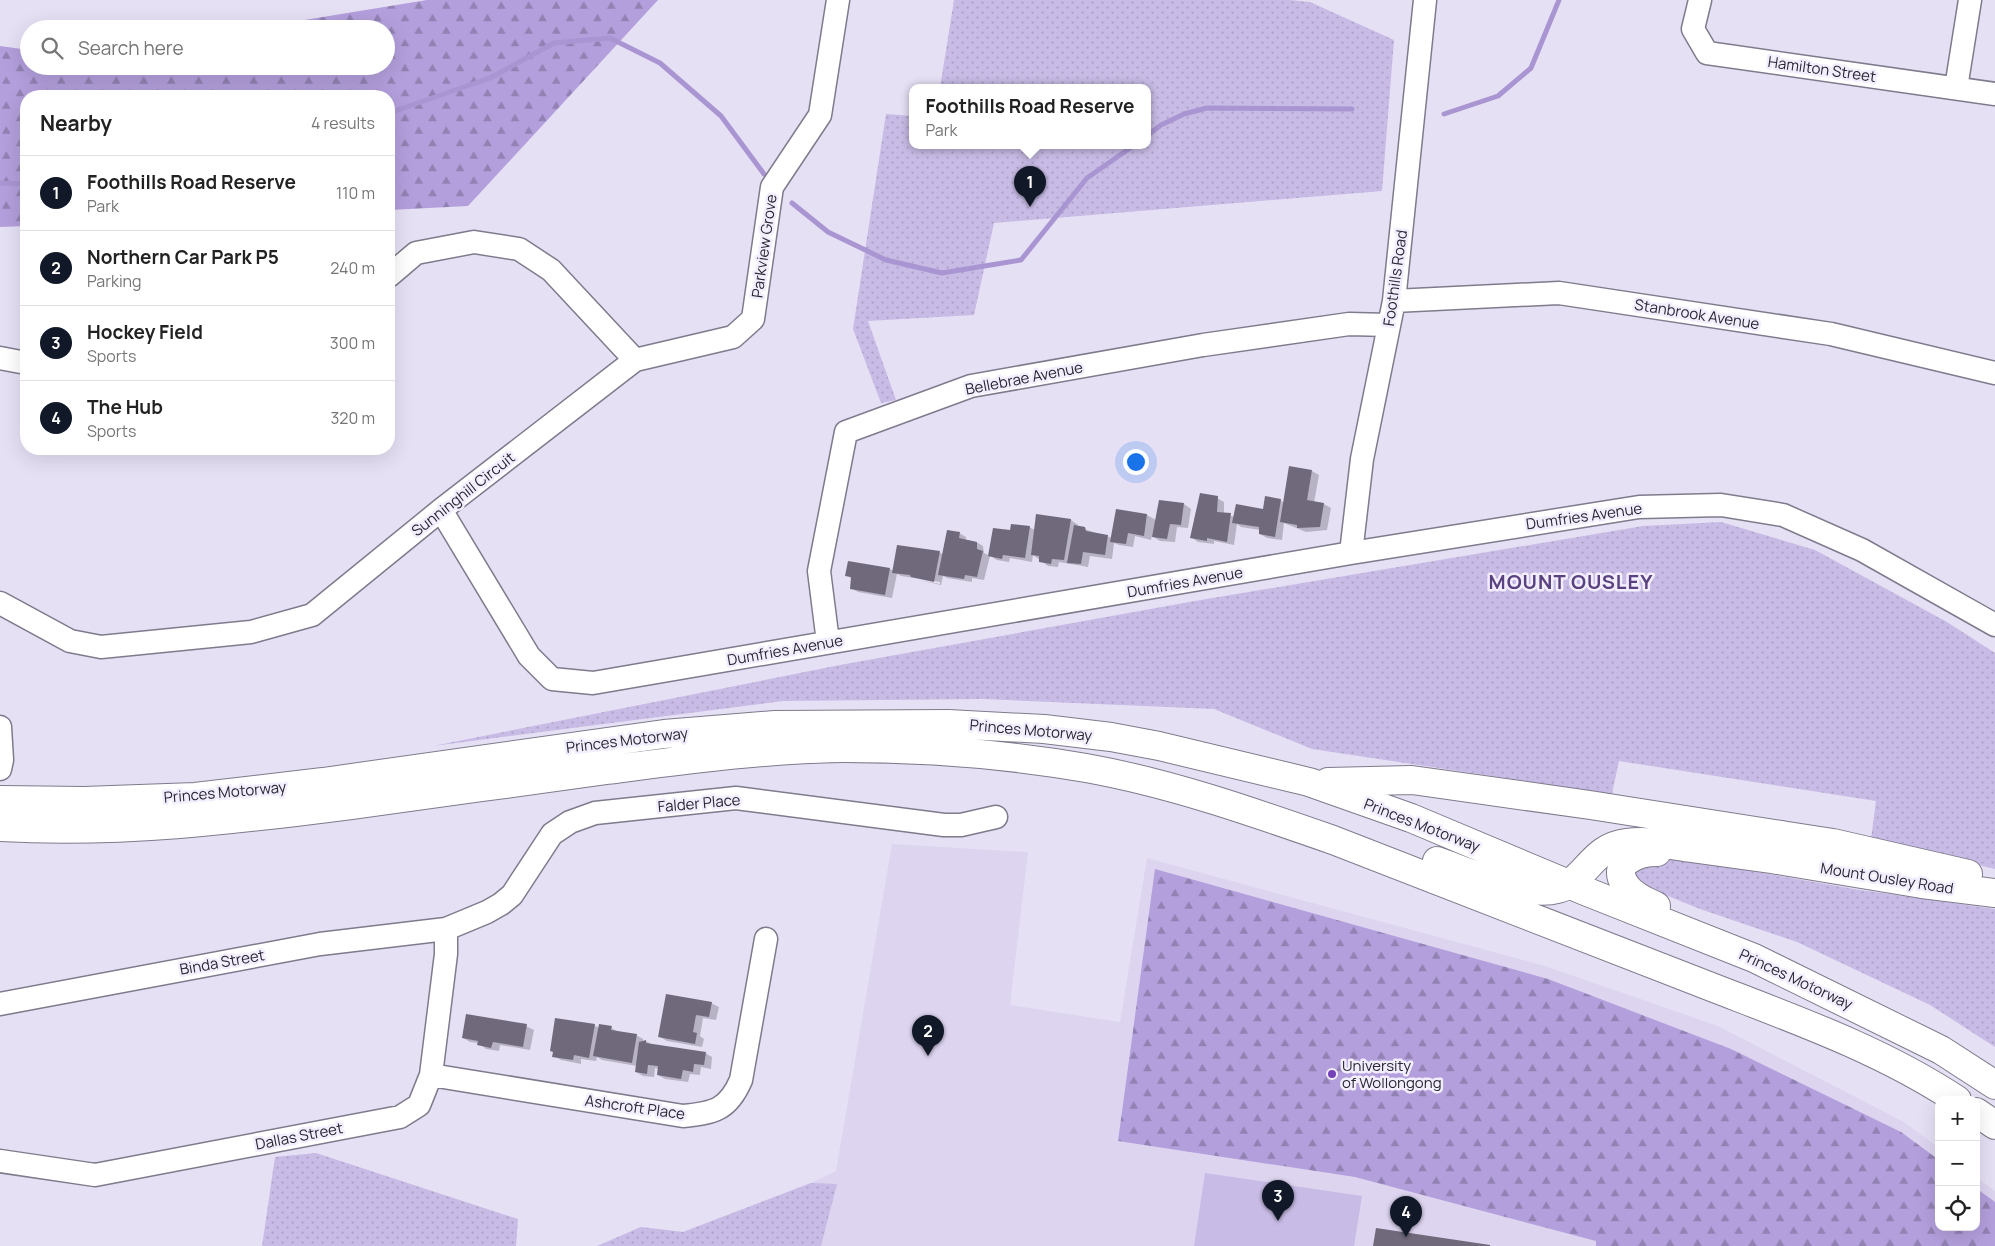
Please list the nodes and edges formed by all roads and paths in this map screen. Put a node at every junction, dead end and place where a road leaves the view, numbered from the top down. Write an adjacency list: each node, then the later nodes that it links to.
1 (838, 0): 11 (street, Parkview Grove)
2 (1425, 0): 8 (street, Foothills Road)
3 (1700, 0): 5 (street, Hamilton Street)
4 (1970, 0): 5 (street)
5 (1956, 88): 6 (street, Hamilton Street)
6 (1995, 94)
7 (395, 271): 11 (street)
8 (1394, 301): 9 (street, Foothills Road); 13 (street, Stanbrook Avenue)
9 (1389, 325): 15 (street, Foothills Road); 18 (street, Bellebrae Avenue)
10 (0, 358): 12 (street)
11 (635, 360): 14 (street, Sunninghill Circuit)
12 (20, 362)
13 (1995, 373)
14 (441, 510): 16 (street, Sunninghill Circuit); 18 (street, Dumfries Avenue)
15 (1352, 553): 17 (street, Dumfries Avenue); 18 (street, Dumfries Avenue)
16 (0, 604)
17 (1995, 625)
18 (828, 642)
19 (0, 727): 21 (street)
20 (1002, 756): 25 (main road, Princes Motorway); 28 (main road); 35 (main road, Princes Motorway)
21 (0, 769)
22 (1309, 782): 23 (main road, Princes Motorway); 26 (main road); 28 (main road, Princes Motorway)
23 (0, 800)
24 (996, 818): 30 (street, Falder Place)
25 (0, 827)
26 (1780, 847): 27 (main road, Mount Ousley Road); 28 (main road); 29 (main road, Mount Ousley Road); 34 (main road)
27 (1995, 880)
28 (1569, 884): 34 (main road, Princes Motorway)
29 (1995, 893)
30 (446, 929): 32 (street, Binda Street); 33 (street, Dallas Street)
31 (766, 939): 33 (street, Ashcroft Place)
32 (0, 1004)
33 (431, 1075): 38 (street, Dallas Street)
34 (1995, 1085)
35 (1951, 1096)
36 (1980, 1115): 37 (main road)
37 (1995, 1125)
38 (0, 1161)

